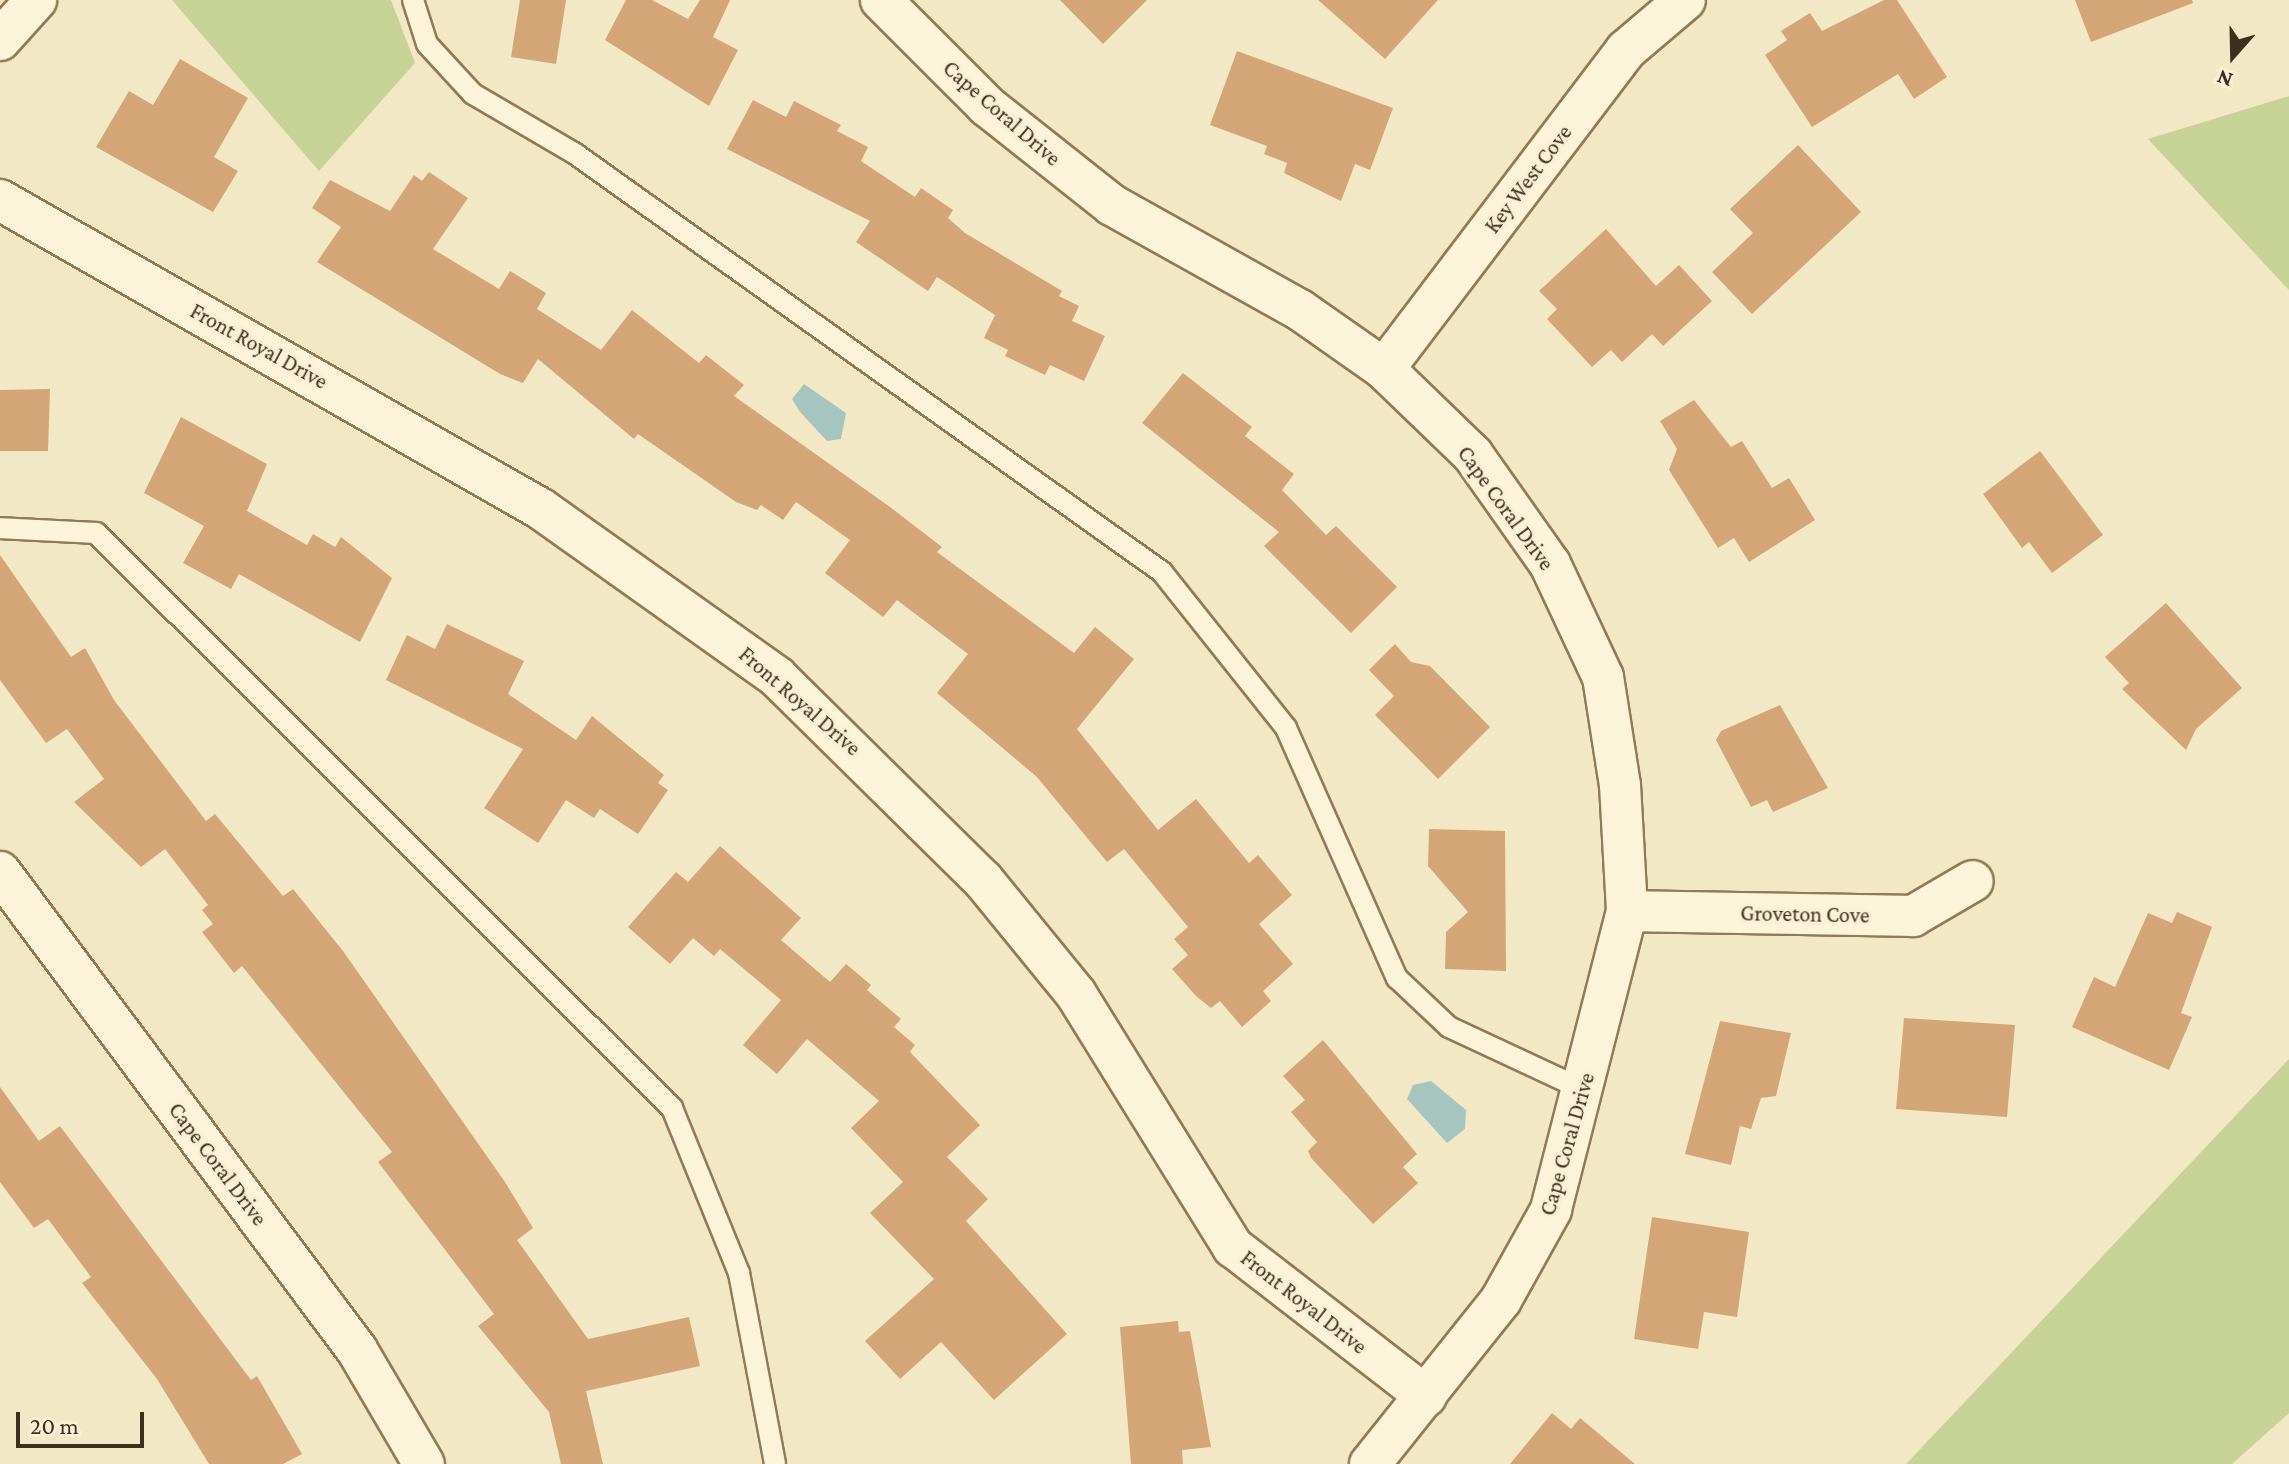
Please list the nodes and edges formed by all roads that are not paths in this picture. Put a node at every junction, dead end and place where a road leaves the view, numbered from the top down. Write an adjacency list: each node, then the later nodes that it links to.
1 (36, 0): 5 (street)
2 (413, 0): 12 (lane)
3 (1685, 0): 7 (street, Key West Cove)
4 (898, 5): 7 (street, Cape Coral Drive)
5 (0, 40)
6 (0, 200): 13 (street, Front Royal Drive)
7 (1384, 369): 11 (street, Cape Coral Drive)
8 (0, 528): 15 (lane)
9 (0, 872): 14 (street, Cape Coral Drive)
10 (1973, 881): 11 (street, Groveton Cove)
11 (1627, 911): 12 (street, Cape Coral Drive)
12 (1584, 1090): 13 (street, Cape Coral Drive)
13 (1426, 1396): 16 (street, Cape Coral Drive)
14 (424, 1464)
15 (775, 1464)
16 (1370, 1464)

